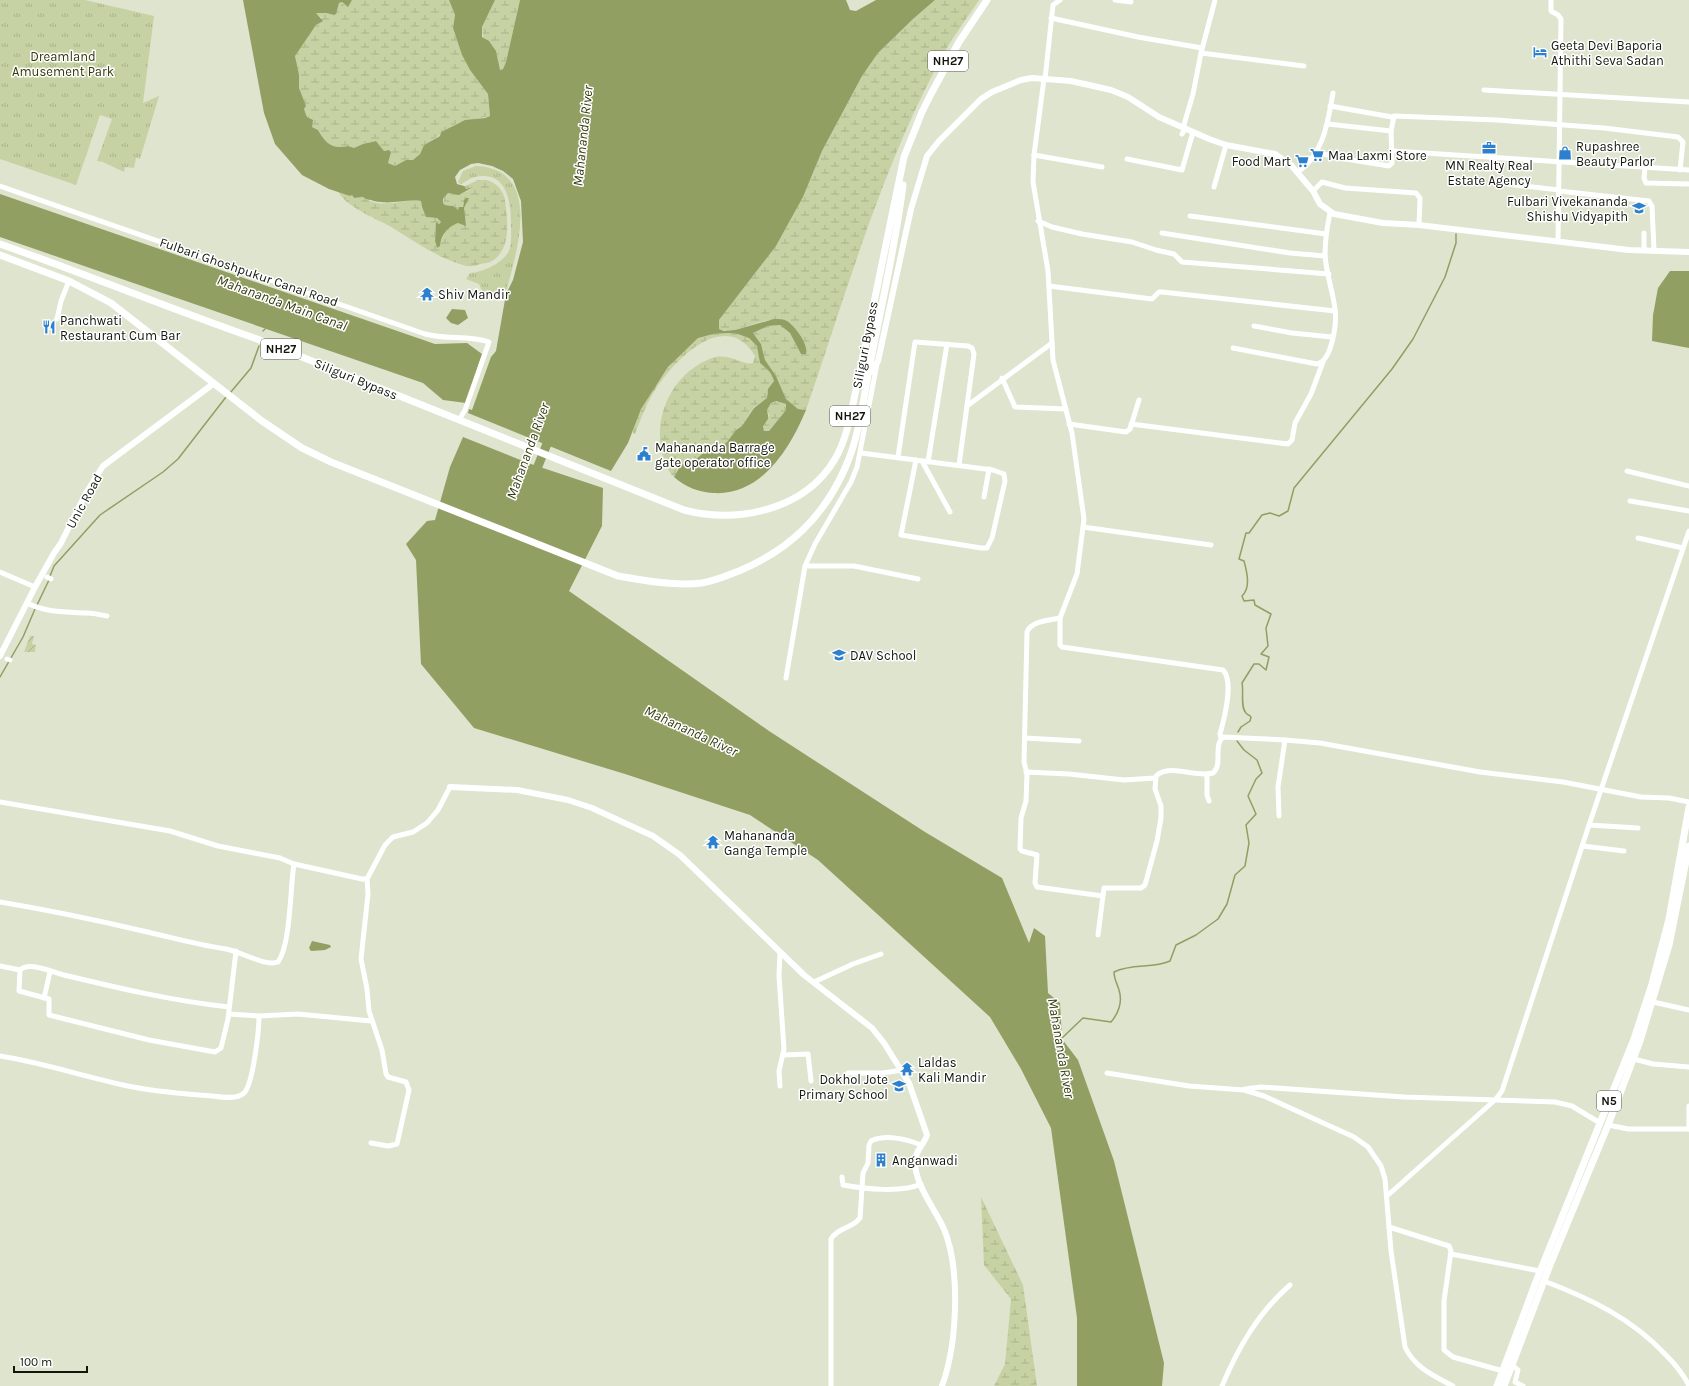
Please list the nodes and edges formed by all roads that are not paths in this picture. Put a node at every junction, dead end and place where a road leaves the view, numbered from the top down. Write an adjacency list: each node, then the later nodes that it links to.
1 (987, 0): 19 (highway, Siliguri Bypass / NH27)
2 (1060, 0): 7 (street)
3 (1115, 0): 6 (street)
4 (1215, 0): 8 (street)
5 (1551, 0): 13 (street)
6 (1131, 2)
7 (1051, 18): 8 (street); 10 (street)
8 (1202, 51): 9 (street); 20 (street)
9 (1304, 66)
10 (1044, 79): 20 (main road); 26 (street); 64 (main road)
11 (1484, 90): 13 (street)
12 (1333, 93): 15 (street)
13 (1559, 93): 14 (street); 18 (street)
14 (1689, 102)
15 (1330, 106): 16 (street); 17 (street)
16 (1392, 117): 18 (street); 21 (street)
17 (1328, 124): 21 (street); 25 (street)
18 (1559, 125): 28 (street); 31 (street)
19 (916, 126): 66 (highway, NH27); 72 (highway, Siliguri Bypass / NH27)
20 (1183, 130): 22 (main road)
21 (1391, 131): 24 (street)
22 (1193, 132): 23 (main road); 27 (street)
23 (1226, 145): 33 (main road); 37 (street)
24 (1392, 151): 25 (street); 28 (street)
25 (1316, 152): 33 (street)
26 (1034, 155): 29 (street); 42 (street)
27 (1127, 160)
28 (1559, 161): 30 (street); 39 (street)
29 (1102, 167)
30 (1645, 167): 31 (street); 35 (street)
31 (1680, 170): 32 (street)
32 (1689, 170)
33 (1298, 172): 38 (main road)
34 (1507, 184): 39 (street)
35 (1689, 184)
36 (0, 186): 72 (street, Fulbari Ghoshpukur Canal Road)
37 (1214, 187)
38 (1313, 191): 40 (main road); 43 (street)
39 (1559, 191): 47 (street); 50 (street)
40 (1330, 213): 43 (main road); 46 (street)
41 (1190, 216): 46 (street)
42 (1038, 221): 54 (street); 56 (street)
43 (1419, 225): 47 (main road)
44 (1162, 233): 53 (street)
45 (1644, 233): 49 (street)
46 (1326, 234): 53 (street)
47 (1558, 241): 49 (main road)
48 (0, 244): 72 (highway, Siliguri Bypass / NH27)
49 (1644, 250): 50 (main road)
50 (1654, 250): 51 (main road)
51 (1689, 252)
52 (0, 255): 55 (highway)
53 (1325, 256): 54 (street)
54 (1329, 274): 57 (street)
55 (69, 281): 58 (street); 68 (highway)
56 (1049, 286): 57 (street); 61 (street)
57 (1335, 311): 60 (street)
58 (57, 319)
59 (1254, 326): 60 (street)
60 (1332, 337): 65 (street)
61 (1052, 343): 67 (street); 71 (street)
62 (947, 344): 70 (street); 76 (street); 77 (street)
63 (1234, 348): 65 (street)
64 (878, 361): 66 (main road); 75 (street)
65 (1323, 362): 74 (street)
66 (868, 373): 68 (highway, NH27)
67 (1002, 378): 70 (street); 71 (street)
68 (216, 386): 94 (main road, Unic Road)
69 (1140, 400): 74 (street)
70 (967, 406): 78 (street)
71 (1066, 408): 73 (street)
72 (462, 422)
73 (1070, 424): 74 (street); 86 (street)
74 (1131, 424)
75 (861, 453): 76 (street); 91 (street)
76 (898, 457): 77 (street)
77 (922, 461): 78 (street); 79 (street); 85 (street)
78 (959, 465): 79 (street)
79 (989, 469): 82 (street)
80 (1627, 471): 81 (street)
81 (1689, 486)
82 (984, 497)
83 (1630, 501): 84 (street)
84 (1689, 511)
85 (950, 512)
86 (1083, 527): 89 (street); 97 (street)
87 (1689, 531): 90 (street)
88 (1638, 538): 90 (street)
89 (1211, 545)
90 (1683, 548): 108 (street)
91 (805, 566): 93 (street); 99 (street)
92 (0, 572): 94 (street)
93 (918, 579)
94 (35, 587): 95 (main road, Unic Road)
95 (27, 603): 96 (street); 98 (main road, Unic Road)
96 (106, 616)
97 (1060, 618): 100 (street); 101 (street)
98 (0, 656)
99 (786, 678)
100 (1025, 738): 103 (street); 104 (street)
101 (1221, 738): 102 (street); 105 (street)
102 (1285, 740): 108 (street); 113 (street)
103 (1079, 741)
104 (1026, 772): 106 (street); 121 (street)
105 (1207, 774): 106 (street); 109 (street)
106 (1156, 778): 121 (street)
107 (450, 787): 120 (street); 125 (main road)
108 (1601, 791): 111 (street); 114 (street)
109 (1209, 801)
110 (0, 802): 119 (street)
111 (1689, 802)
112 (1689, 807): 150 (highway, N5)
113 (1279, 816)
114 (1589, 825): 115 (street); 116 (street)
115 (1638, 828)
116 (1583, 846): 118 (street); 148 (street)
117 (1689, 846): 132 (highway, N5)
118 (1624, 851)
119 (294, 864): 120 (street); 124 (street)
120 (368, 879): 137 (street)
121 (1103, 896): 123 (street)
122 (0, 902): 124 (street)
123 (1098, 935)
124 (236, 951): 133 (street)
125 (780, 951): 130 (main road); 138 (street)
126 (880, 954): 130 (street)
127 (0, 966): 128 (street)
128 (20, 970): 129 (street); 131 (street)
129 (50, 972): 131 (street); 133 (street)
130 (814, 982): 142 (main road)
131 (44, 998): 135 (street)
132 (1653, 1002): 134 (street); 140 (highway, N5)
133 (229, 1008): 135 (street)
134 (1689, 1010)
135 (229, 1014): 136 (street)
136 (259, 1016): 137 (street); 139 (street)
137 (371, 1021): 152 (street)
138 (783, 1055): 145 (street); 146 (street)
139 (0, 1056)
140 (1634, 1059): 141 (street); 150 (highway, N5)
141 (1689, 1067)
142 (902, 1070): 144 (street); 153 (main road)
143 (1107, 1073): 147 (street)
144 (848, 1074)
145 (811, 1081)
146 (780, 1086)
147 (1238, 1090): 148 (street); 157 (street)
148 (1496, 1099): 150 (street); 157 (street)
149 (1689, 1106): 151 (street)
150 (1605, 1122): 151 (street); 159 (highway, N5)
151 (1689, 1129)
152 (371, 1143)
153 (921, 1145): 155 (main road); 156 (street)
154 (842, 1178): 156 (street)
155 (921, 1184): 156 (street); 167 (main road)
156 (862, 1187): 166 (street)
157 (1387, 1196): 158 (street)
158 (1389, 1226): 160 (street); 169 (street)
159 (1561, 1229): 161 (highway, N5); 162 (highway, N5)
160 (1451, 1254): 161 (street); 165 (street)
161 (1540, 1271): 162 (highway, N5)
162 (1541, 1280): 164 (highway, N5); 165 (highway, N5); 173 (street)
163 (1290, 1285): 168 (street)
164 (1512, 1364): 171 (highway, N5); 172 (street)
165 (1503, 1370): 170 (highway, N5)
166 (831, 1386)
167 (942, 1386)
168 (1222, 1386)
169 (1454, 1386)
170 (1497, 1386)
171 (1504, 1386)
172 (1523, 1386)
173 (1688, 1386)

